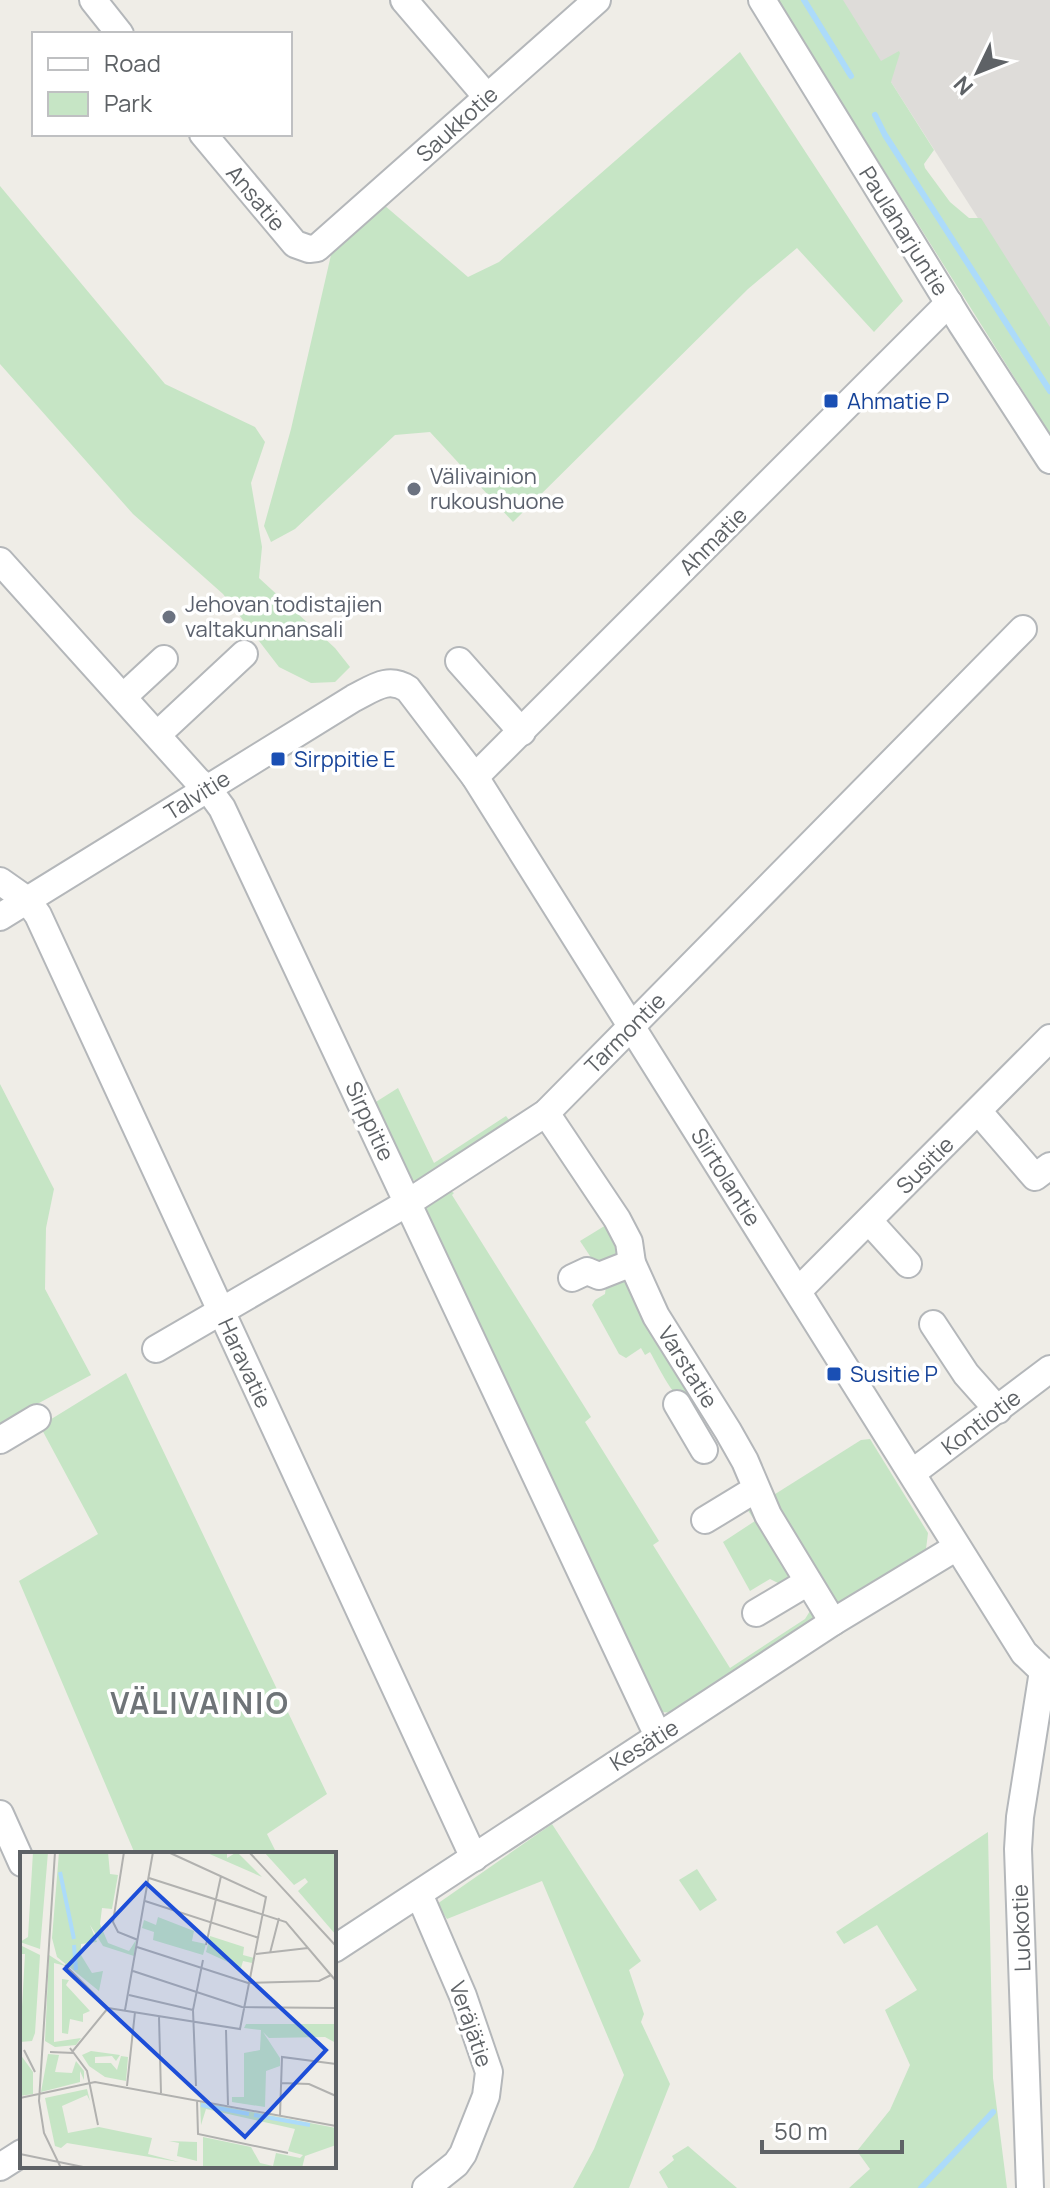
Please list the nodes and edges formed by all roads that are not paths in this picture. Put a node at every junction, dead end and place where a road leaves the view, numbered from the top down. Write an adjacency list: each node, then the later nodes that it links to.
1 (93, 0): 5 (street)
2 (404, 0): 6 (street)
3 (597, 0): 6 (street, Saukkotie)
4 (762, 0): 9 (street, Paulaharjuntie)
5 (118, 32)
6 (487, 97): 8 (street, Saukkotie)
7 (205, 136): 8 (street, Ansatie)
8 (317, 248)
9 (949, 303): 10 (street, Paulaharjuntie); 18 (street, Ahmatie)
10 (1050, 460)
11 (0, 561): 17 (street, Sirppitie)
12 (1023, 629): 25 (street, Tarmontie)
13 (244, 654): 19 (street)
14 (164, 659): 17 (street)
15 (459, 661): 18 (street)
16 (398, 683): 20 (street, Siirtolantie); 21 (street, Talvitie)
17 (123, 697): 19 (street, Sirppitie)
18 (522, 732): 20 (street, Ahmatie)
19 (157, 735): 21 (street, Sirppitie)
20 (475, 777): 25 (street, Siirtolantie)
21 (208, 789): 23 (street, Talvitie); 30 (street, Sirppitie)
22 (0, 881): 23 (street, Haravatie)
23 (27, 900): 24 (street, Talvitie); 36 (street, Haravatie)
24 (0, 917)
25 (632, 1027): 28 (street, Tarmontie); 35 (street, Siirtolantie)
26 (1050, 1038): 27 (street, Susitie)
27 (978, 1111): 29 (street); 31 (street, Susitie)
28 (546, 1113): 30 (street, Tarmontie); 32 (street, Varstatie)
29 (1050, 1166)
30 (409, 1202): 36 (street, Tarmontie); 53 (street, Sirppitie)
31 (869, 1221): 33 (street); 35 (street, Susitie)
32 (632, 1263): 34 (street); 40 (street, Varstatie)
33 (908, 1264)
34 (572, 1278)
35 (798, 1291): 45 (street, Siirtolantie)
36 (221, 1312): 38 (street, Tarmontie); 55 (street, Haravatie)
37 (933, 1324): 41 (street)
38 (156, 1349)
39 (1050, 1369): 41 (street, Kontiotie)
40 (712, 1406): 44 (street); 46 (street, Varstatie)
41 (998, 1410): 45 (street, Kontiotie)
42 (37, 1418): 43 (street)
43 (0, 1440)
44 (704, 1450)
45 (912, 1473): 48 (street, Siirtolantie)
46 (756, 1489): 47 (street); 49 (street, Varstatie)
47 (705, 1520)
48 (957, 1547): 51 (street, Kesätie); 52 (street, Siirtolantie)
49 (808, 1582): 50 (street); 51 (street, Varstatie)
50 (756, 1613)
51 (833, 1622): 53 (street, Kesätie)
52 (1047, 1671): 61 (street, Luokotie)
53 (658, 1736): 55 (street, Kesätie)
54 (0, 1814): 56 (street)
55 (474, 1858): 57 (street, Kesätie)
56 (20, 1859)
57 (419, 1894): 58 (street, Kesätie); 62 (street, Veräjätie)
58 (336, 1948)
59 (20, 2154): 60 (street)
60 (0, 2167)
61 (1037, 2183)
62 (426, 2188)

